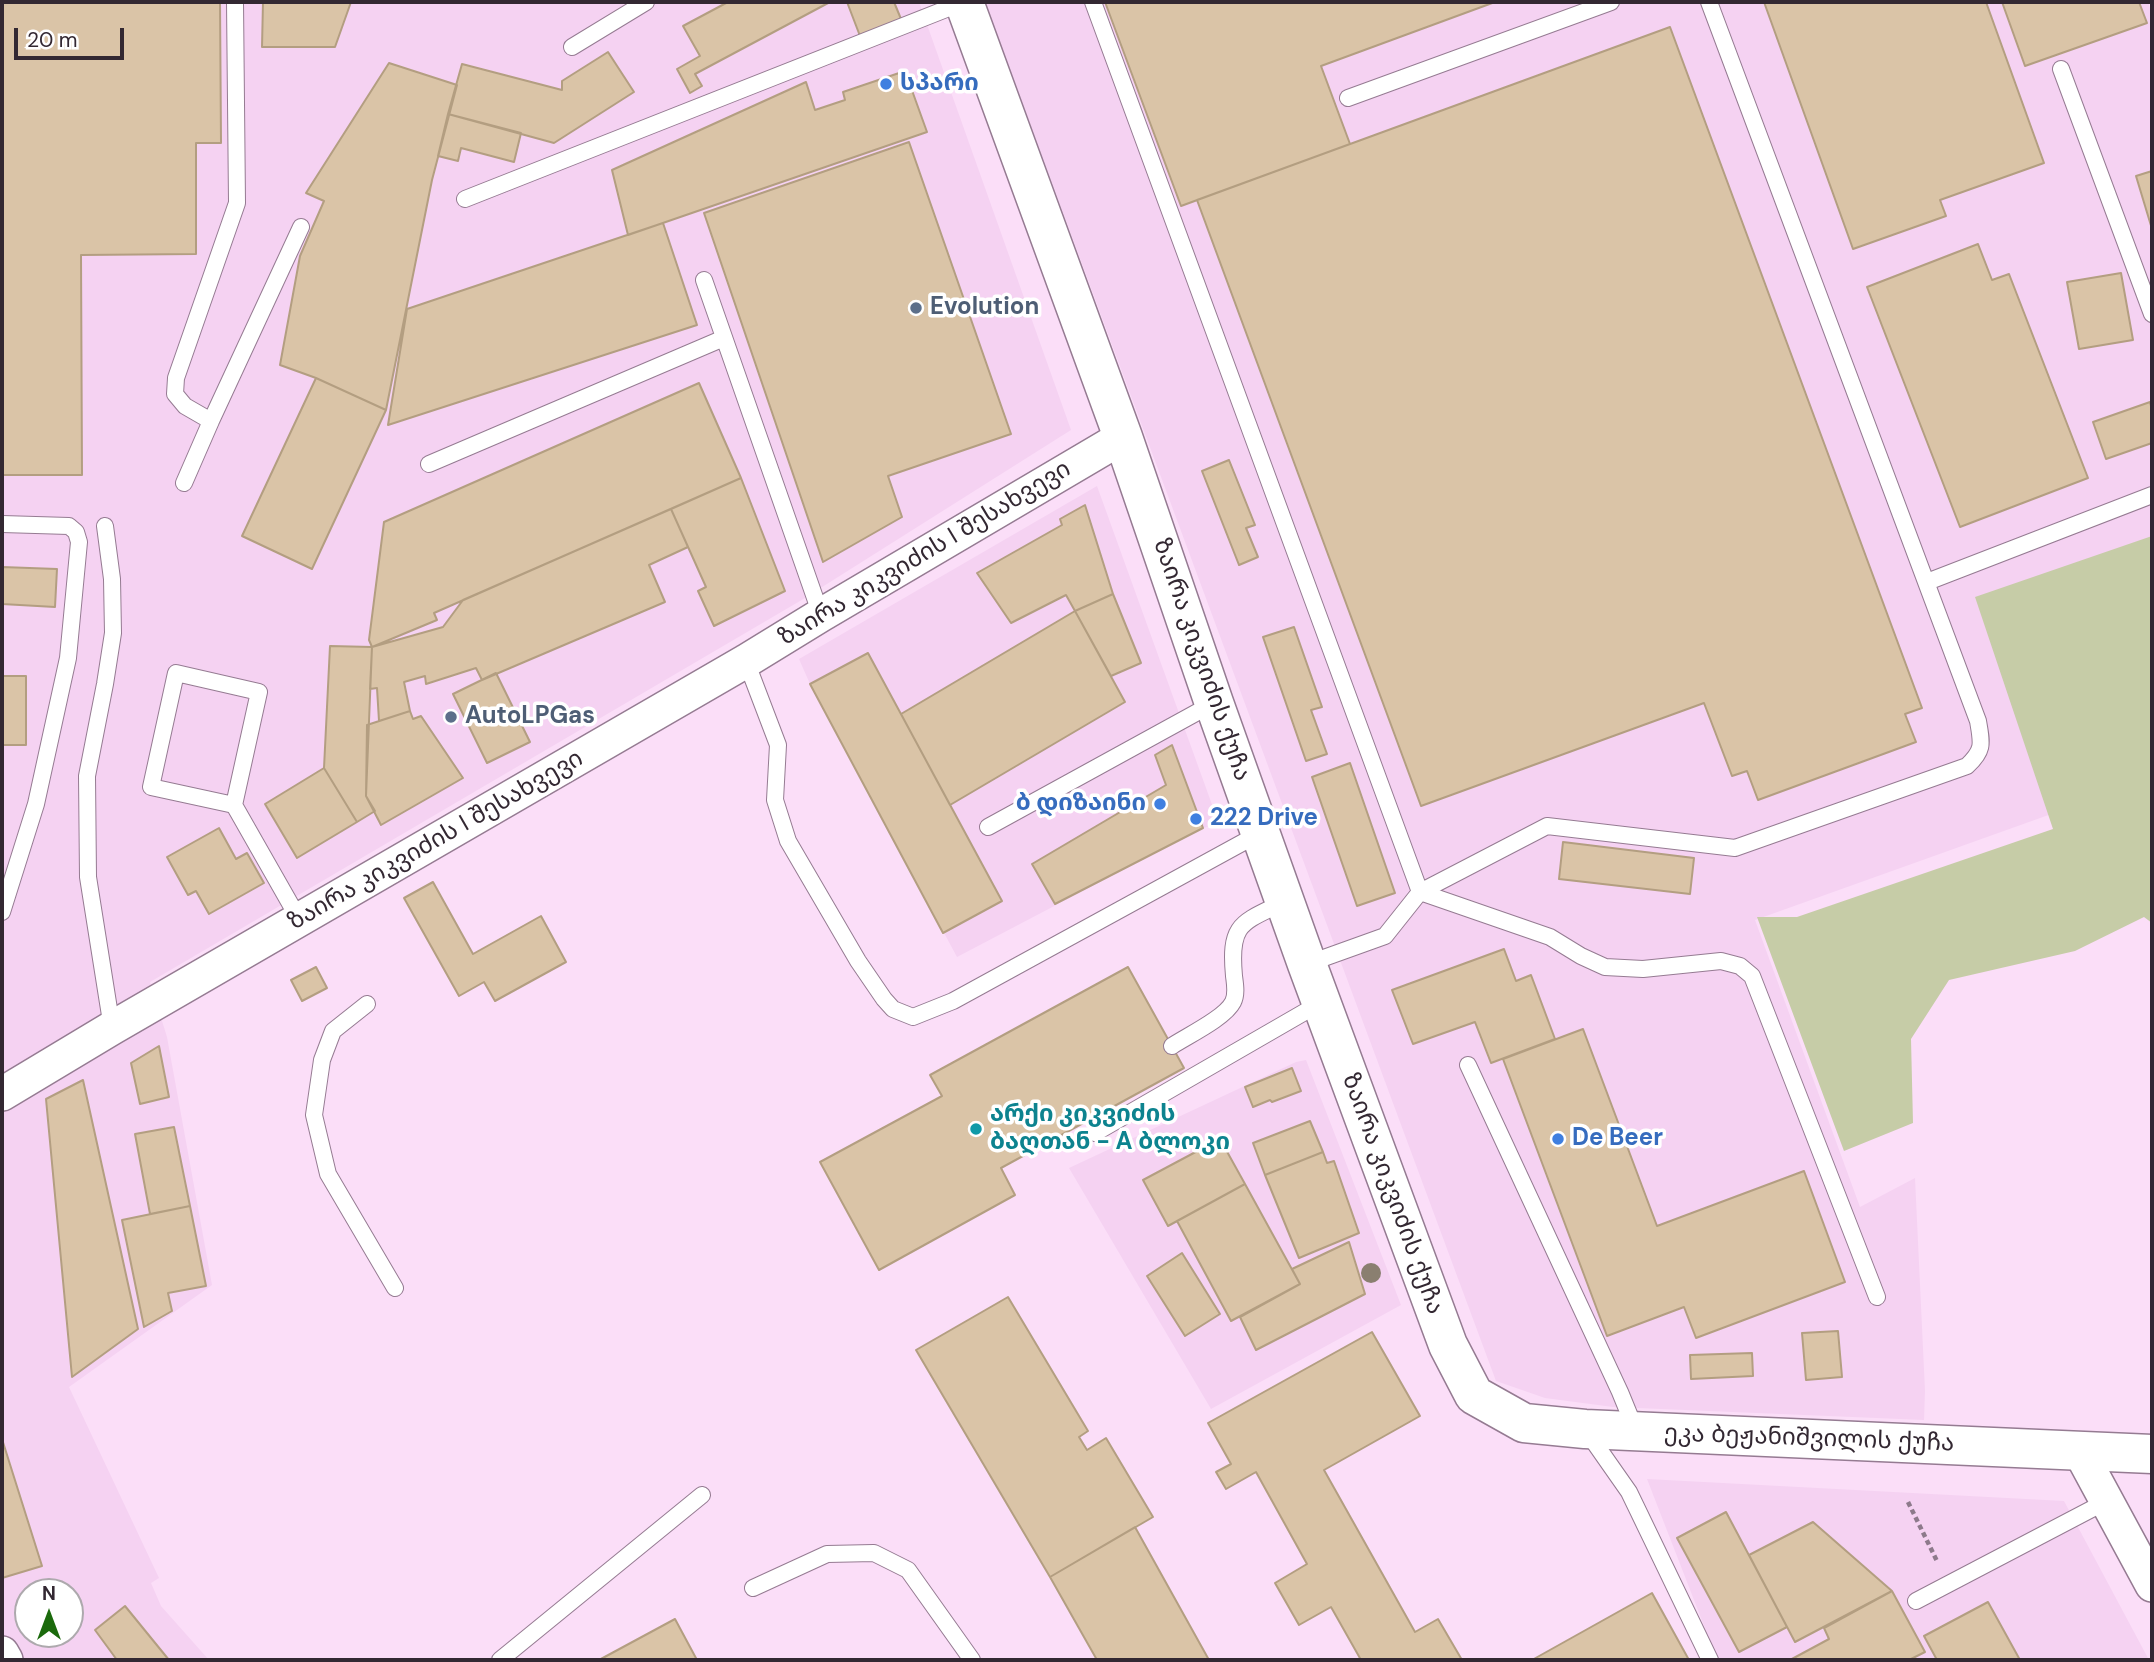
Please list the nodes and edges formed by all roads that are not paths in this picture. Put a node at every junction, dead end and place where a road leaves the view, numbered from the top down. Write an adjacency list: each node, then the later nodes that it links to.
1 (235, 2): 15 (lane)
2 (646, 2): 7 (lane)
3 (964, 2): 10 (lane); 16 (street, ზაირა კიკვიძის ქუჩა)
4 (1093, 2): 29 (lane)
5 (1611, 2): 9 (lane)
6 (1709, 2): 22 (lane)
7 (572, 47)
8 (2060, 69): 13 (lane)
9 (1348, 98)
10 (465, 199)
11 (301, 227): 15 (lane)
12 (704, 280): 14 (lane)
13 (2152, 314)
14 (723, 338): 17 (lane); 23 (lane)
15 (211, 421): 18 (lane)
16 (1123, 437): 23 (street, ზაირა კიკვიძის I შესახვევი); 25 (street, ზაირა კიკვიძის ქუჩა)
17 (429, 464)
18 (184, 483)
19 (2152, 495): 22 (lane)
20 (2, 524): 31 (lane)
21 (105, 526): 36 (lane)
22 (1927, 582): 29 (lane)
23 (821, 615): 24 (street, ზაირა კიკვიძის I შესახვევი)
24 (746, 662): 28 (lane); 32 (street, ზაირა კიკვიძის I შესახვევი)
25 (1214, 703): 27 (lane); 28 (street, ზაირა კიკვიძის ქუჩა)
26 (234, 804): 26 (lane); 32 (lane)
27 (988, 827)
28 (1262, 832): 30 (street, ზაირა კიკვიძის ქუჩა)
29 (1420, 892): 33 (lane); 42 (lane)
30 (1286, 901): 33 (street, ზაირა კიკვიძის ქუჩა); 37 (lane)
31 (2, 912)
32 (300, 921): 36 (street, ზაირა კიკვიძის I შესახვევი)
33 (1307, 964): 34 (street, ზაირა კიკვიძის ქუჩა)
34 (1322, 1003): 40 (lane); 43 (street, ზაირა კიკვიძის ქუჩა)
35 (367, 1004): 41 (lane)
36 (112, 1028): 39 (street, ზაირა კიკვიძის I შესახვევი)
37 (1171, 1046)
38 (1468, 1065): 45 (lane)
39 (3, 1090)
40 (1095, 1133)
41 (395, 1288)
42 (1877, 1297)
43 (1474, 1395): 44 (street, ეკა ბეჟანიშვილის ქუჩა)
44 (1585, 1429): 45 (street, ეკა ბეჟანიშვილის ქუჩა); 57 (lane)
45 (1636, 1432): 46 (street, ეკა ბეჟანიშვილის ქუჩა)
46 (2078, 1450): 47 (street, ეკა ბეჟანიშვილის ქუჩა); 49 (street)
47 (2152, 1454)
48 (702, 1495): 55 (lane)
49 (2107, 1501): 50 (street); 52 (lane)
50 (2152, 1585)
51 (753, 1588): 56 (lane)
52 (1916, 1601)
53 (2, 1653): 54 (street)
54 (6, 1660)
55 (499, 1660)
56 (972, 1660)
57 (1710, 1660)

